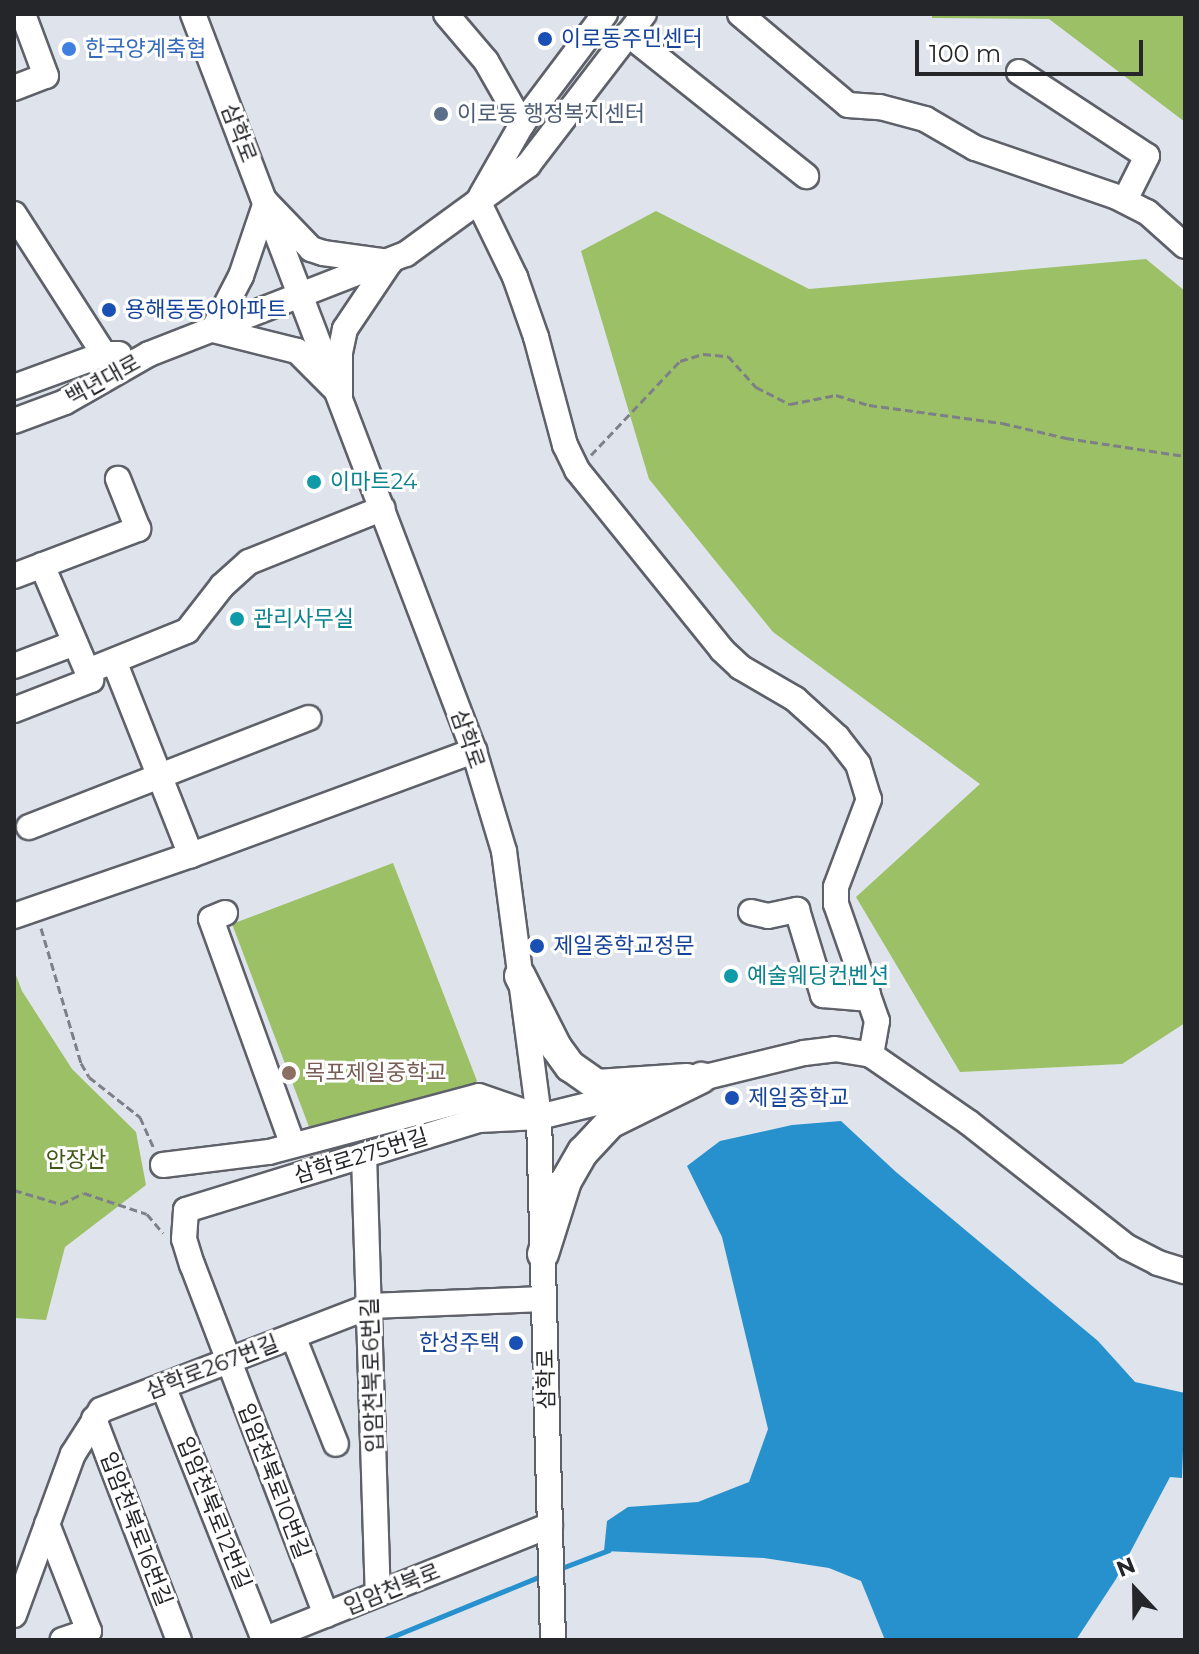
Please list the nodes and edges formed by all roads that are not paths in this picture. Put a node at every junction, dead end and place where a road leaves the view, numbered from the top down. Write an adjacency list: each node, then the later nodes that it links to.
1 (23, 14): 9 (street)
2 (193, 14): 14 (street, 삼학로)
3 (446, 14): 10 (street)
4 (605, 14): 10 (street)
5 (644, 14): 7 (street)
6 (740, 14): 12 (street)
7 (628, 34): 11 (street); 13 (street)
8 (1019, 72): 12 (street)
9 (14, 88)
10 (522, 124): 13 (street)
11 (806, 176)
12 (1125, 200): 16 (street)
13 (478, 201): 17 (street); 43 (street)
14 (266, 202): 17 (street); 18 (street, 삼학로); 19 (street)
15 (14, 214): 20 (street)
16 (1185, 246)
17 (390, 262): 18 (street); 23 (street)
18 (300, 297): 19 (street); 23 (street, 삼학로)
19 (213, 330): 21 (street); 23 (street)
20 (104, 354): 21 (street, 백년대로); 22 (street, 백년대로)
21 (149, 354): 24 (street, 백년대로)
22 (14, 387)
23 (340, 394): 26 (street, 삼학로)
24 (14, 421)
25 (118, 479): 27 (street)
26 (383, 508): 30 (street); 35 (street, 삼학로)
27 (42, 565): 28 (street); 29 (street)
28 (14, 576)
29 (75, 643): 31 (street); 32 (street)
30 (114, 661): 32 (street); 36 (street)
31 (14, 666)
32 (88, 671): 33 (street)
33 (14, 710)
34 (308, 718): 36 (street)
35 (474, 751): 38 (street); 42 (street, 삼학로)
36 (160, 776): 37 (street); 38 (street)
37 (29, 827)
38 (191, 855): 39 (street)
39 (25, 912)
40 (751, 912): 43 (street)
41 (225, 913): 47 (street)
42 (520, 976): 45 (main road); 46 (street, 삼학로)
43 (868, 993): 44 (street)
44 (871, 1055): 45 (street, 삼학로275번길); 52 (street)
45 (701, 1078): 46 (street, 삼학로275번길); 51 (main road)
46 (539, 1117): 47 (street); 48 (street, 삼학로275번길); 51 (street, 삼학로)
47 (293, 1145): 49 (street)
48 (364, 1155): 50 (street, 삼학로275번길); 54 (street, 입암천북로6번길)
49 (163, 1165)
50 (186, 1210): 56 (street, 입암천북로10번길)
51 (543, 1254): 53 (street, 삼학로)
52 (1185, 1271)
53 (544, 1299): 54 (street, 삼학로267번길); 60 (street, 삼학로)
54 (370, 1306): 55 (street, 삼학로267번길); 62 (street, 입암천북로6번길)
55 (293, 1336): 56 (street, 삼학로267번길); 59 (street)
56 (228, 1360): 57 (street, 삼학로267번길); 64 (street, 입암천북로10번길)
57 (163, 1386): 58 (street, 삼학로267번길); 68 (street, 입암천북로12번길)
58 (94, 1419): 61 (street, 삼학로267번길); 67 (street, 입암천북로16번길)
59 (336, 1444)
60 (550, 1516): 62 (street, 입암천북로); 65 (street, 삼학로)
61 (47, 1524): 63 (street, 삼학로267번길); 66 (street)
62 (378, 1594): 64 (street, 입암천북로)
63 (14, 1615)
64 (326, 1615): 68 (street, 입암천북로)
65 (547, 1638)
66 (63, 1640)
67 (179, 1640)
68 (264, 1640)

